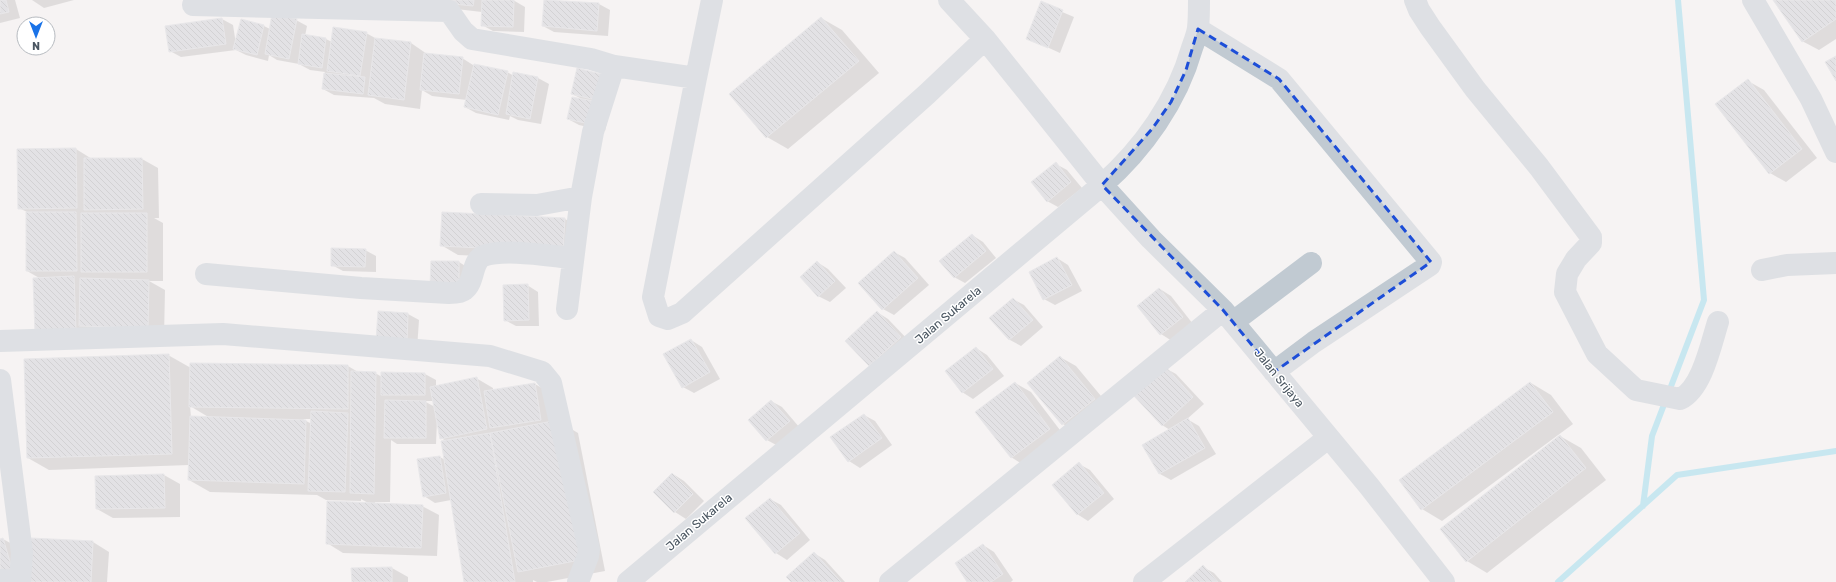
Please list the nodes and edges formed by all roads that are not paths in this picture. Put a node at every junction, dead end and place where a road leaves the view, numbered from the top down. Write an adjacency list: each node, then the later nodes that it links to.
1 (712, 0): 11 (street)
2 (949, 0): 9 (street, Jalan Srijaya)
3 (1200, 0): 8 (street, Jalan Sukarela)
4 (1415, 0): 23 (street)
5 (1753, 0): 12 (street)
6 (193, 5): 7 (street)
7 (419, 5): 10 (street)
8 (1198, 29): 13 (street, Jalan Sukarela); 25 (street)
9 (985, 39): 11 (street); 13 (street, Jalan Srijaya)
10 (614, 66): 11 (street); 14 (street)
11 (696, 78)
12 (1836, 152)
13 (1102, 185): 22 (street, Jalan Srijaya); 31 (street, Jalan Sukarela)
14 (581, 197): 15 (street); 16 (street)
15 (481, 204)
16 (573, 258): 20 (street); 21 (street)
17 (1311, 263): 22 (street)
18 (1836, 263): 19 (street)
19 (1762, 270)
20 (206, 274)
21 (567, 308)
22 (1228, 316): 25 (street, Jalan Srijaya); 32 (street)
23 (1718, 322)
24 (0, 341): 30 (street)
25 (1274, 372): 27 (street, Jalan Srijaya)
26 (0, 380): 29 (street)
27 (1328, 438): 33 (street); 34 (street, Jalan Srijaya)
28 (0, 580): 29 (street)
29 (20, 582)
30 (578, 582)
31 (628, 582)
32 (890, 582)
33 (1144, 582)
34 (1444, 582)

